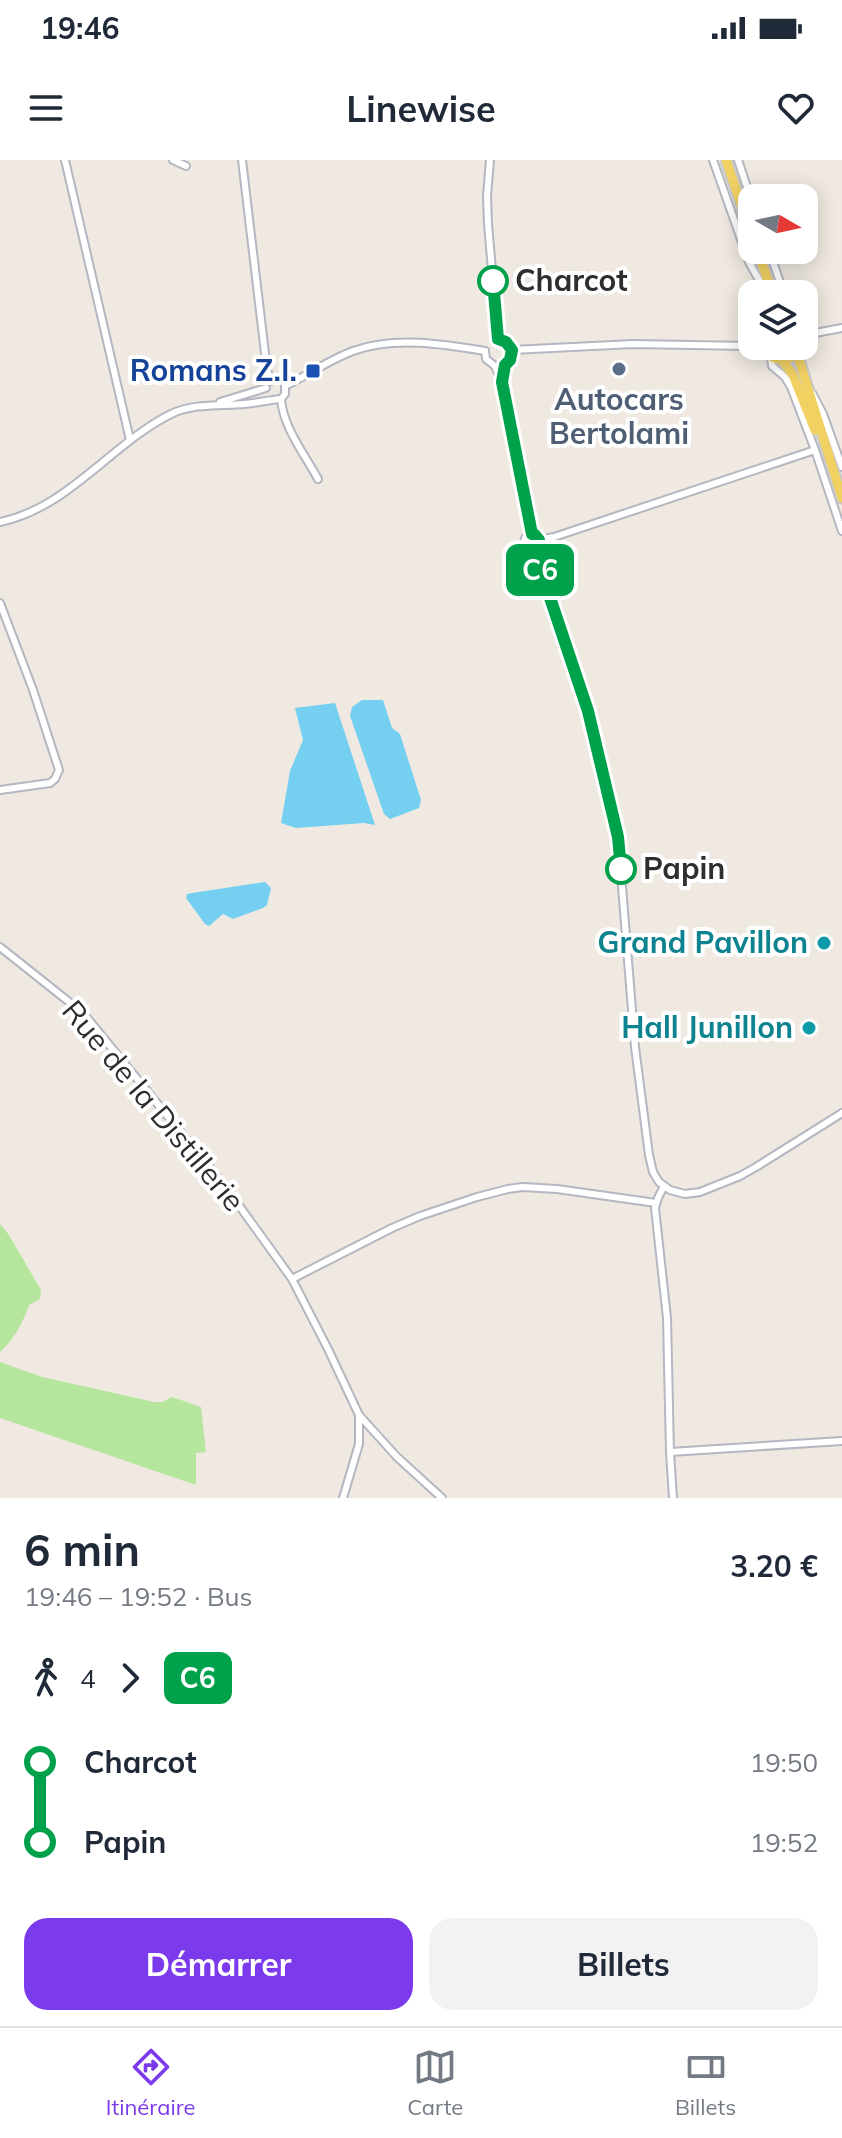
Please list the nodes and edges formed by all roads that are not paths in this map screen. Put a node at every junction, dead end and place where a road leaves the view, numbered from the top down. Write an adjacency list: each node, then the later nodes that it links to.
1 (65, 160): 31 (street)
2 (173, 160): 8 (street)
3 (242, 160): 24 (street)
4 (490, 160): 14 (street)
5 (713, 160): 11 (street)
6 (726, 160): 10 (main road)
7 (738, 160): 9 (street)
8 (186, 166)
9 (746, 184)
10 (738, 195)
11 (759, 280)
12 (842, 328): 13 (street)
13 (818, 332)
14 (498, 339): 16 (street); 17 (street)
15 (738, 345): 16 (street)
16 (512, 350): 21 (street)
17 (485, 351): 22 (street); 25 (street)
18 (770, 360): 32 (street)
19 (782, 360): 26 (main road)
20 (800, 360): 26 (main road)
21 (505, 365): 22 (street); 23 (street)
22 (495, 366): 23 (street)
23 (502, 382): 38 (street)
24 (268, 385): 25 (street); 27 (street); 29 (street)
25 (285, 386): 28 (street)
26 (802, 387): 30 (main road); 35 (main road)
27 (272, 399): 28 (street); 29 (street)
28 (281, 399): 34 (street)
29 (205, 406): 31 (street)
30 (819, 412): 33 (street); 35 (main road)
31 (130, 440): 36 (street)
32 (815, 450): 37 (street); 39 (street)
33 (842, 467)
34 (318, 479)
35 (840, 494)
36 (0, 522)
37 (842, 531)
38 (532, 534): 39 (street); 40 (street)
39 (539, 540): 40 (street)
40 (534, 550): 45 (street)
41 (0, 603): 42 (street)
42 (0, 790)
43 (0, 947): 47 (street, Rue de la Distillerie)
44 (842, 1113): 45 (street)
45 (664, 1186): 46 (street)
46 (656, 1203): 47 (street); 50 (street)
47 (292, 1279): 48 (street, Rue de la Distillerie)
48 (359, 1415): 51 (street); 52 (street, Rue de la Distillerie)
49 (842, 1441): 50 (street)
50 (670, 1452): 53 (street)
51 (343, 1498)
52 (442, 1498)
53 (673, 1498)

